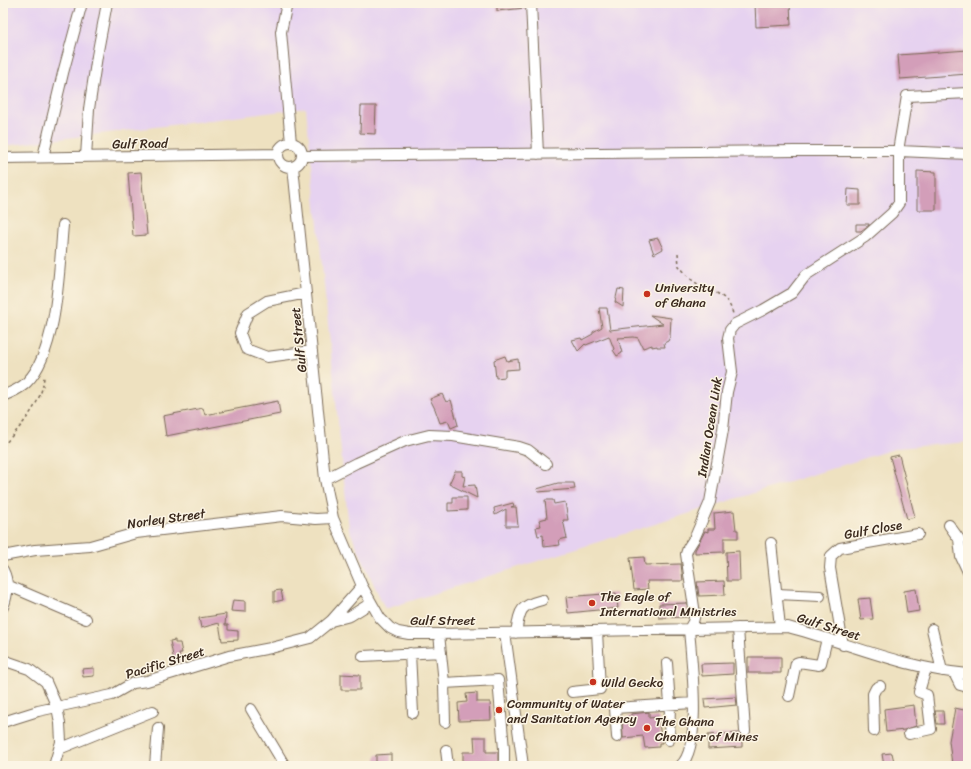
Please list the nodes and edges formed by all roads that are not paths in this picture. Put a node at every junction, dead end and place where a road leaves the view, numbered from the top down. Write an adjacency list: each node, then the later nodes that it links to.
1 (82, 3): 12 (street)
2 (107, 3): 13 (street)
3 (287, 3): 6 (street)
4 (531, 3): 9 (street)
5 (968, 93): 7 (street)
6 (291, 143): 8 (street); 11 (street)
7 (899, 151): 9 (street); 10 (street); 40 (street, Indian Ocean Link)
8 (278, 154): 13 (street, Gulf Road); 15 (street)
9 (538, 154): 11 (street)
10 (968, 154)
11 (302, 156): 15 (street)
12 (43, 157): 13 (street, Gulf Road); 14 (street, Gulf Road)
13 (86, 157)
14 (3, 158)
15 (293, 167): 17 (street, Gulf Street)
16 (63, 225): 19 (street)
17 (306, 293): 18 (street, Gulf Street); 18 (street)
18 (312, 351): 21 (street, Gulf Street)
19 (3, 396)
20 (546, 464): 21 (street)
21 (325, 479): 22 (street, Gulf Street)
22 (333, 518): 26 (street, Norley Street); 30 (street, Gulf Street)
23 (949, 525): 28 (street)
24 (918, 534): 46 (street, Gulf Close)
25 (771, 543): 31 (street)
26 (3, 556)
27 (3, 570): 29 (street)
28 (968, 572)
29 (7, 585): 35 (street); 36 (street)
30 (362, 586): 34 (street, Gulf Street); 37 (street, Pacific Street)
31 (777, 594): 32 (street); 39 (street)
32 (820, 596)
33 (542, 600): 43 (street)
34 (371, 603): 37 (street, Pacific Street); 44 (street, Gulf Street)
35 (3, 607)
36 (86, 619)
37 (331, 621): 63 (street, Pacific Street)
38 (738, 628): 39 (street, Gulf Street); 40 (street, Gulf Street); 70 (street)
39 (780, 628): 45 (street, Gulf Street)
40 (689, 629): 42 (street, Gulf Street); 61 (street, Indian Ocean Link)
41 (932, 630): 53 (street)
42 (597, 631): 43 (street, Gulf Street); 59 (street)
43 (511, 633): 44 (street, Gulf Street); 82 (street)
44 (439, 634): 47 (street)
45 (827, 639): 46 (street, Gulf Street); 60 (street)
46 (843, 645): 52 (street, Gulf Street)
47 (441, 652): 48 (street); 56 (street)
48 (410, 654): 49 (street); 66 (street)
49 (363, 656)
50 (3, 660): 63 (street)
51 (667, 663): 62 (street)
52 (926, 668): 53 (street, Gulf Street); 72 (street)
53 (942, 671): 54 (street, Gulf Street)
54 (954, 673): 55 (street, Gulf Street); 58 (street)
55 (968, 674)
56 (444, 683): 68 (street); 81 (street)
57 (880, 686): 71 (street)
58 (968, 687)
59 (572, 692)
60 (788, 696)
61 (693, 703): 62 (street); 83 (street, Indian Ocean Link)
62 (670, 704): 73 (street); 74 (street)
63 (57, 707): 67 (street, Pacific Street); 75 (street)
64 (251, 709): 79 (street)
65 (153, 711): 75 (street)
66 (413, 713)
67 (3, 722)
68 (445, 722)
69 (158, 728): 78 (street)
70 (744, 731)
71 (874, 731)
72 (909, 734)
73 (617, 736)
74 (669, 740)
75 (59, 749): 77 (street)
76 (446, 750): 80 (street)
77 (54, 766)
78 (155, 766)
79 (285, 766)
80 (448, 766)
81 (504, 766)
82 (523, 766)
83 (680, 766)

